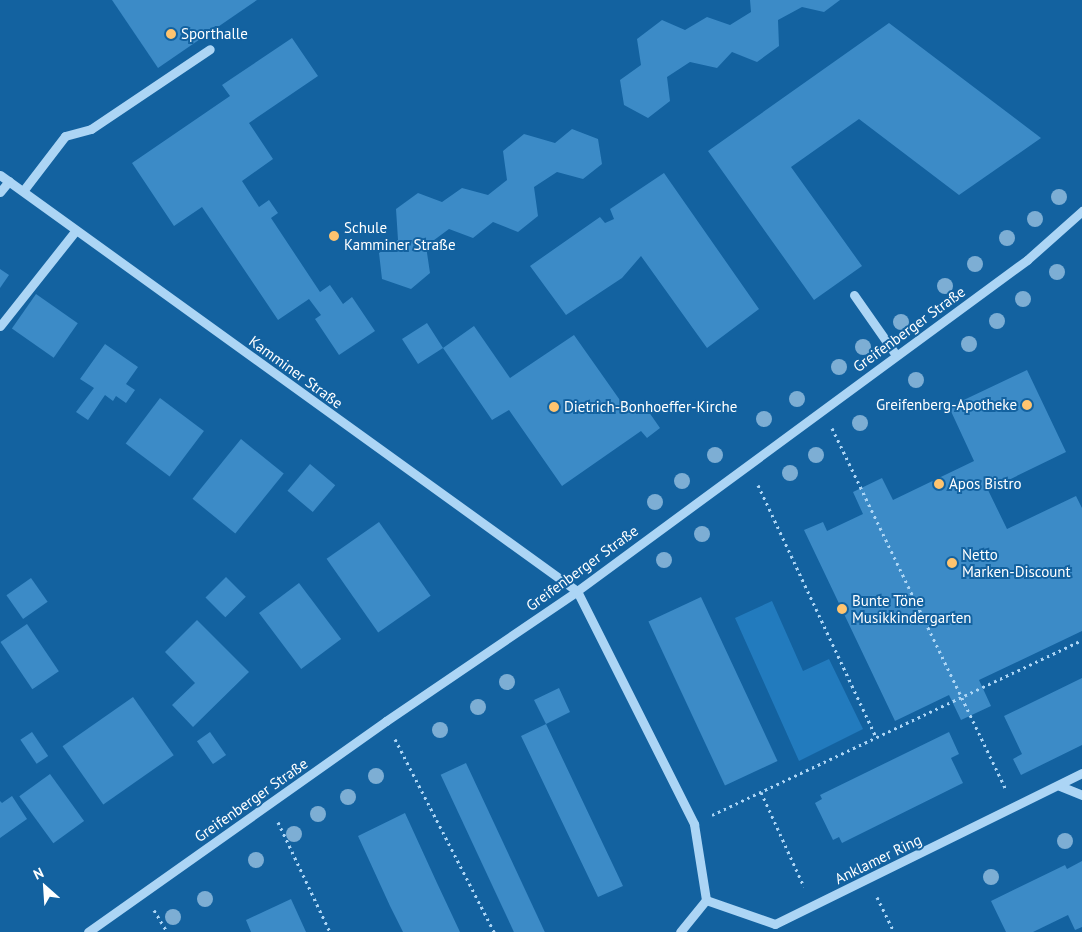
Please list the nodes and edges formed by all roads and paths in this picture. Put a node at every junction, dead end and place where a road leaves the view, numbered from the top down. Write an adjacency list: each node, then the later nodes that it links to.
1 (210, 49): 4 (street)
2 (0, 175): 3 (street, Kamminer Straße)
3 (9, 181): 4 (street, Kamminer Straße); 5 (street)
4 (23, 191): 7 (street, Kamminer Straße)
5 (0, 192)
6 (1082, 211): 10 (street, Greifenberger Straße)
7 (76, 230): 9 (street); 13 (street, Kamminer Straße)
8 (854, 295): 10 (street)
9 (0, 326)
10 (896, 356): 11 (street, Greifenberger Straße)
11 (823, 409): 12 (street, Greifenberger Straße); 15 (path)
12 (748, 464): 13 (street, Greifenberger Straße); 17 (path)
13 (577, 591): 16 (street, Greifenberger Straße); 24 (street)
14 (1082, 640): 15 (path)
15 (960, 697): 17 (path); 23 (path)
16 (386, 721): 22 (street, Greifenberger Straße); 30 (path)
17 (876, 737): 20 (path)
18 (1082, 773): 19 (street, Anklamer Ring)
19 (1060, 786): 21 (street); 23 (street, Anklamer Ring)
20 (761, 792): 24 (path); 27 (path)
21 (1082, 796)
22 (269, 804): 28 (street, Greifenberger Straße); 29 (path)
23 (1016, 808): 25 (street, Anklamer Ring)
24 (694, 824): 26 (street)
25 (868, 879): 27 (street, Anklamer Ring); 32 (path)
26 (706, 900): 27 (street, Anklamer Ring); 31 (street)
27 (813, 906)
28 (88, 932)
29 (330, 932)
30 (494, 932)
31 (680, 932)
32 (894, 932)

